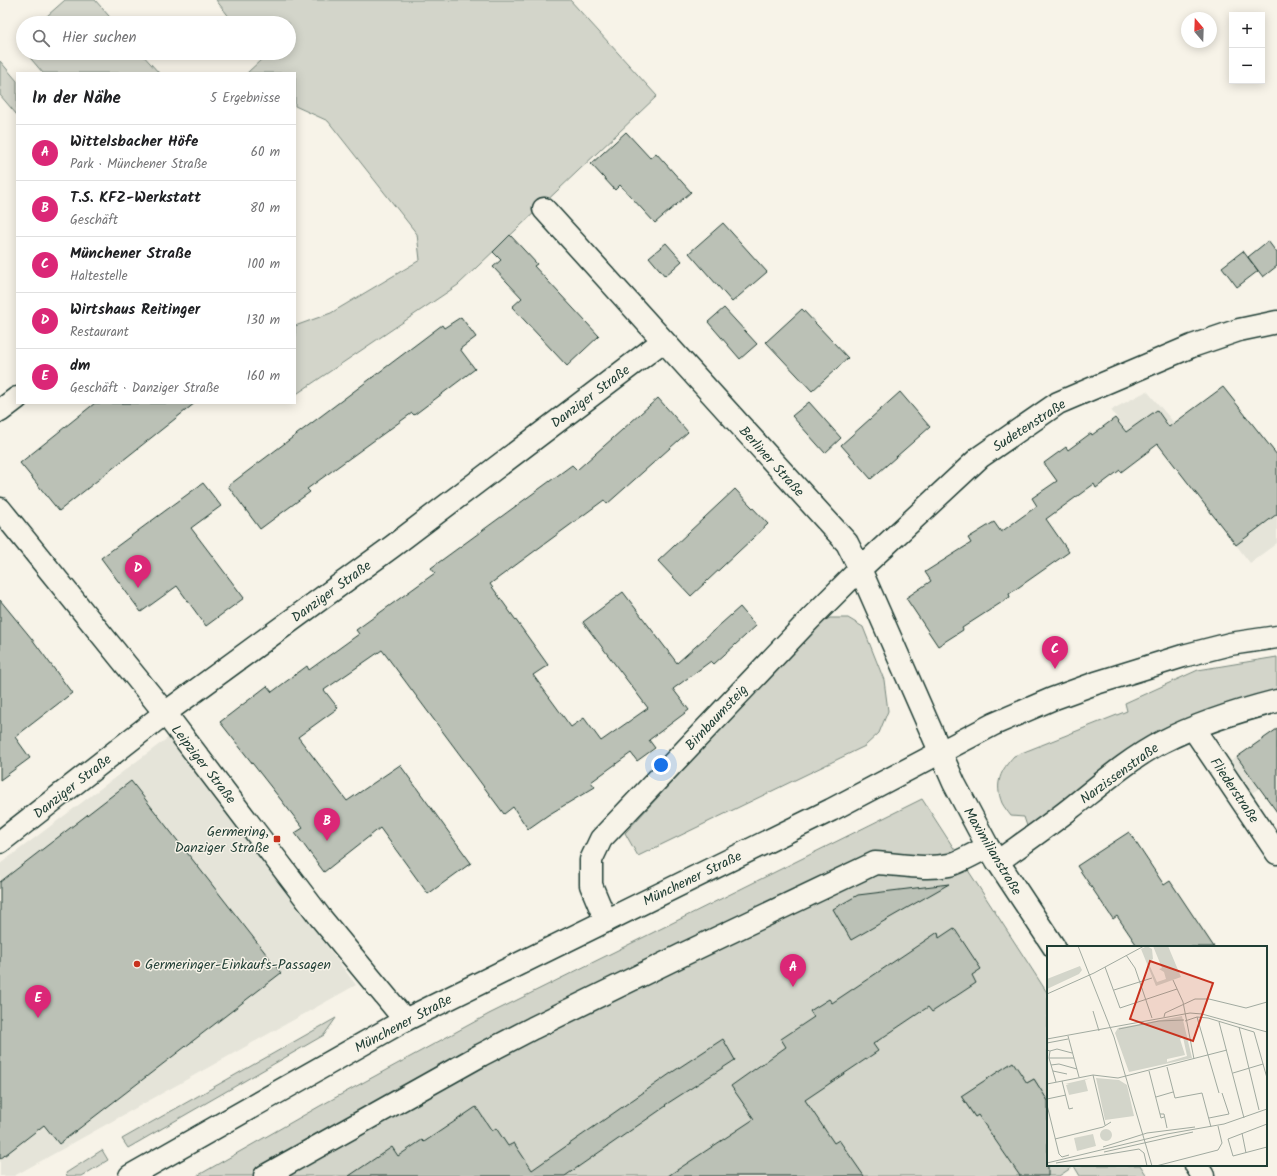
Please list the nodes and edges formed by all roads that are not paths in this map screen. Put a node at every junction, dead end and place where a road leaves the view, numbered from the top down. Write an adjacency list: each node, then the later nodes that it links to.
1 (544, 209): 3 (street, Berliner Straße)
2 (1277, 322): 7 (street, Sudetenstraße)
3 (663, 341): 7 (street, Berliner Straße); 10 (street, Danziger Straße)
4 (16, 399): 5 (street)
5 (0, 411)
6 (0, 509): 10 (street, Leipziger Straße)
7 (860, 569): 12 (street, Berliner Straße); 16 (street, Birnbaumsteig)
8 (1277, 636): 12 (street, Münchener Straße)
9 (1277, 700): 11 (street, Narzissenstraße)
10 (165, 713): 13 (street, Danziger Straße); 18 (street, Leipziger Straße)
11 (1193, 728): 14 (street, Fliederstraße); 15 (street, Narzissenstraße)
12 (940, 752): 15 (street, Maximilianstraße); 16 (street, Münchener Straße)
13 (0, 842)
14 (1277, 853)
15 (992, 854): 17 (street, Maximilianstraße); 21 (street)
16 (606, 921): 18 (street, Münchener Straße)
17 (1053, 946)
18 (405, 1020): 20 (street, Münchener Straße)
19 (1197, 1166): 22 (street)
20 (130, 1176)
21 (265, 1176)
22 (1203, 1176)

